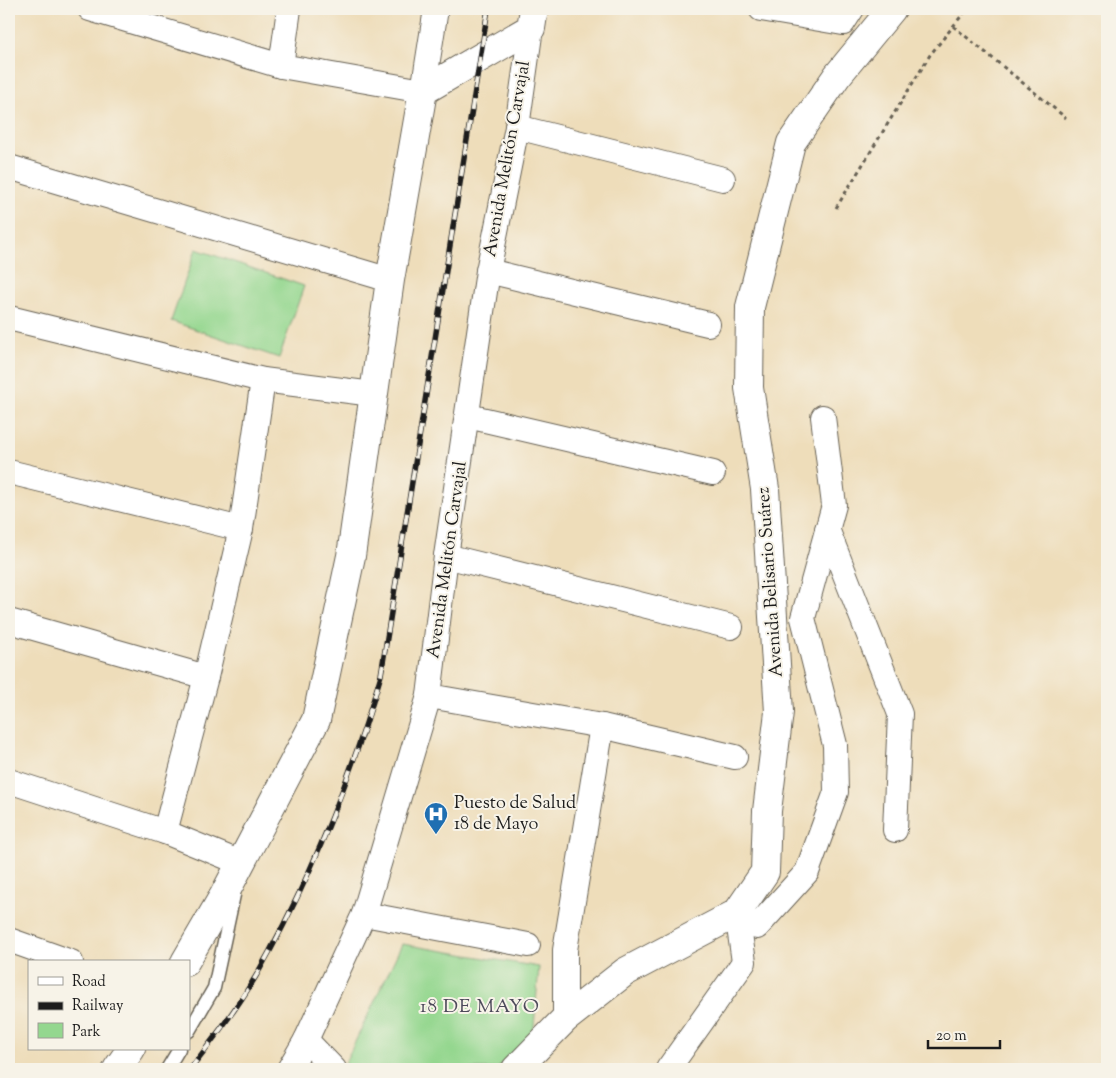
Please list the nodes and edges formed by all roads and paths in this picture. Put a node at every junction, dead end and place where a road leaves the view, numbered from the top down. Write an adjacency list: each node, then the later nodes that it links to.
1 (90, 9): 10 (street)
2 (289, 9): 10 (street)
3 (436, 9): 11 (street)
4 (761, 9): 7 (street)
5 (892, 9): 40 (street, Avenida Belisario Suárez)
6 (968, 9): 9 (path)
7 (847, 16)
8 (533, 19): 11 (street, Avenida Melitón Carvajal); 13 (street, Avenida Melitón Carvajal)
9 (953, 26): 12 (path); 16 (path)
10 (281, 66): 11 (street)
11 (423, 91): 18 (street)
12 (1066, 118)
13 (517, 128): 15 (street); 17 (street, Avenida Melitón Carvajal)
14 (9, 167): 18 (street)
15 (723, 179)
16 (836, 208)
17 (488, 271): 20 (street); 23 (street, Avenida Melitón Carvajal)
18 (390, 280): 22 (street)
19 (9, 318): 21 (street)
20 (708, 324)
21 (262, 380): 22 (street); 27 (street)
22 (373, 394): 39 (street)
23 (468, 416): 26 (street); 29 (street, Avenida Melitón Carvajal)
24 (823, 417): 28 (street)
25 (9, 472): 27 (street)
26 (713, 473)
27 (241, 528): 32 (street)
28 (827, 529): 37 (street); 40 (street)
29 (446, 556): 31 (street); 33 (street, Avenida Melitón Carvajal)
30 (9, 621): 32 (street)
31 (731, 627)
32 (206, 676): 38 (street)
33 (429, 696): 34 (street); 41 (street, Avenida Melitón Carvajal)
34 (602, 726): 35 (street); 46 (street)
35 (735, 758)
36 (9, 781): 38 (street)
37 (895, 830)
38 (165, 832): 39 (street)
39 (241, 863): 45 (street); 47 (lane)
40 (737, 913): 46 (street, Avenida Belisario Suárez); 56 (street)
41 (364, 914): 43 (street); 48 (street, Avenida Melitón Carvajal)
42 (9, 940): 44 (street)
43 (528, 945)
44 (65, 960)
45 (186, 960)
46 (565, 1019): 55 (street, Avenida Belisario Suárez)
47 (190, 1029)
48 (306, 1040): 53 (street, Avenida Melitón Carvajal); 54 (street)
49 (130, 1050): 51 (street)
50 (178, 1050): 52 (lane)
51 (117, 1069)
52 (167, 1069)
53 (289, 1069)
54 (334, 1069)
55 (516, 1069)
56 (668, 1069)

